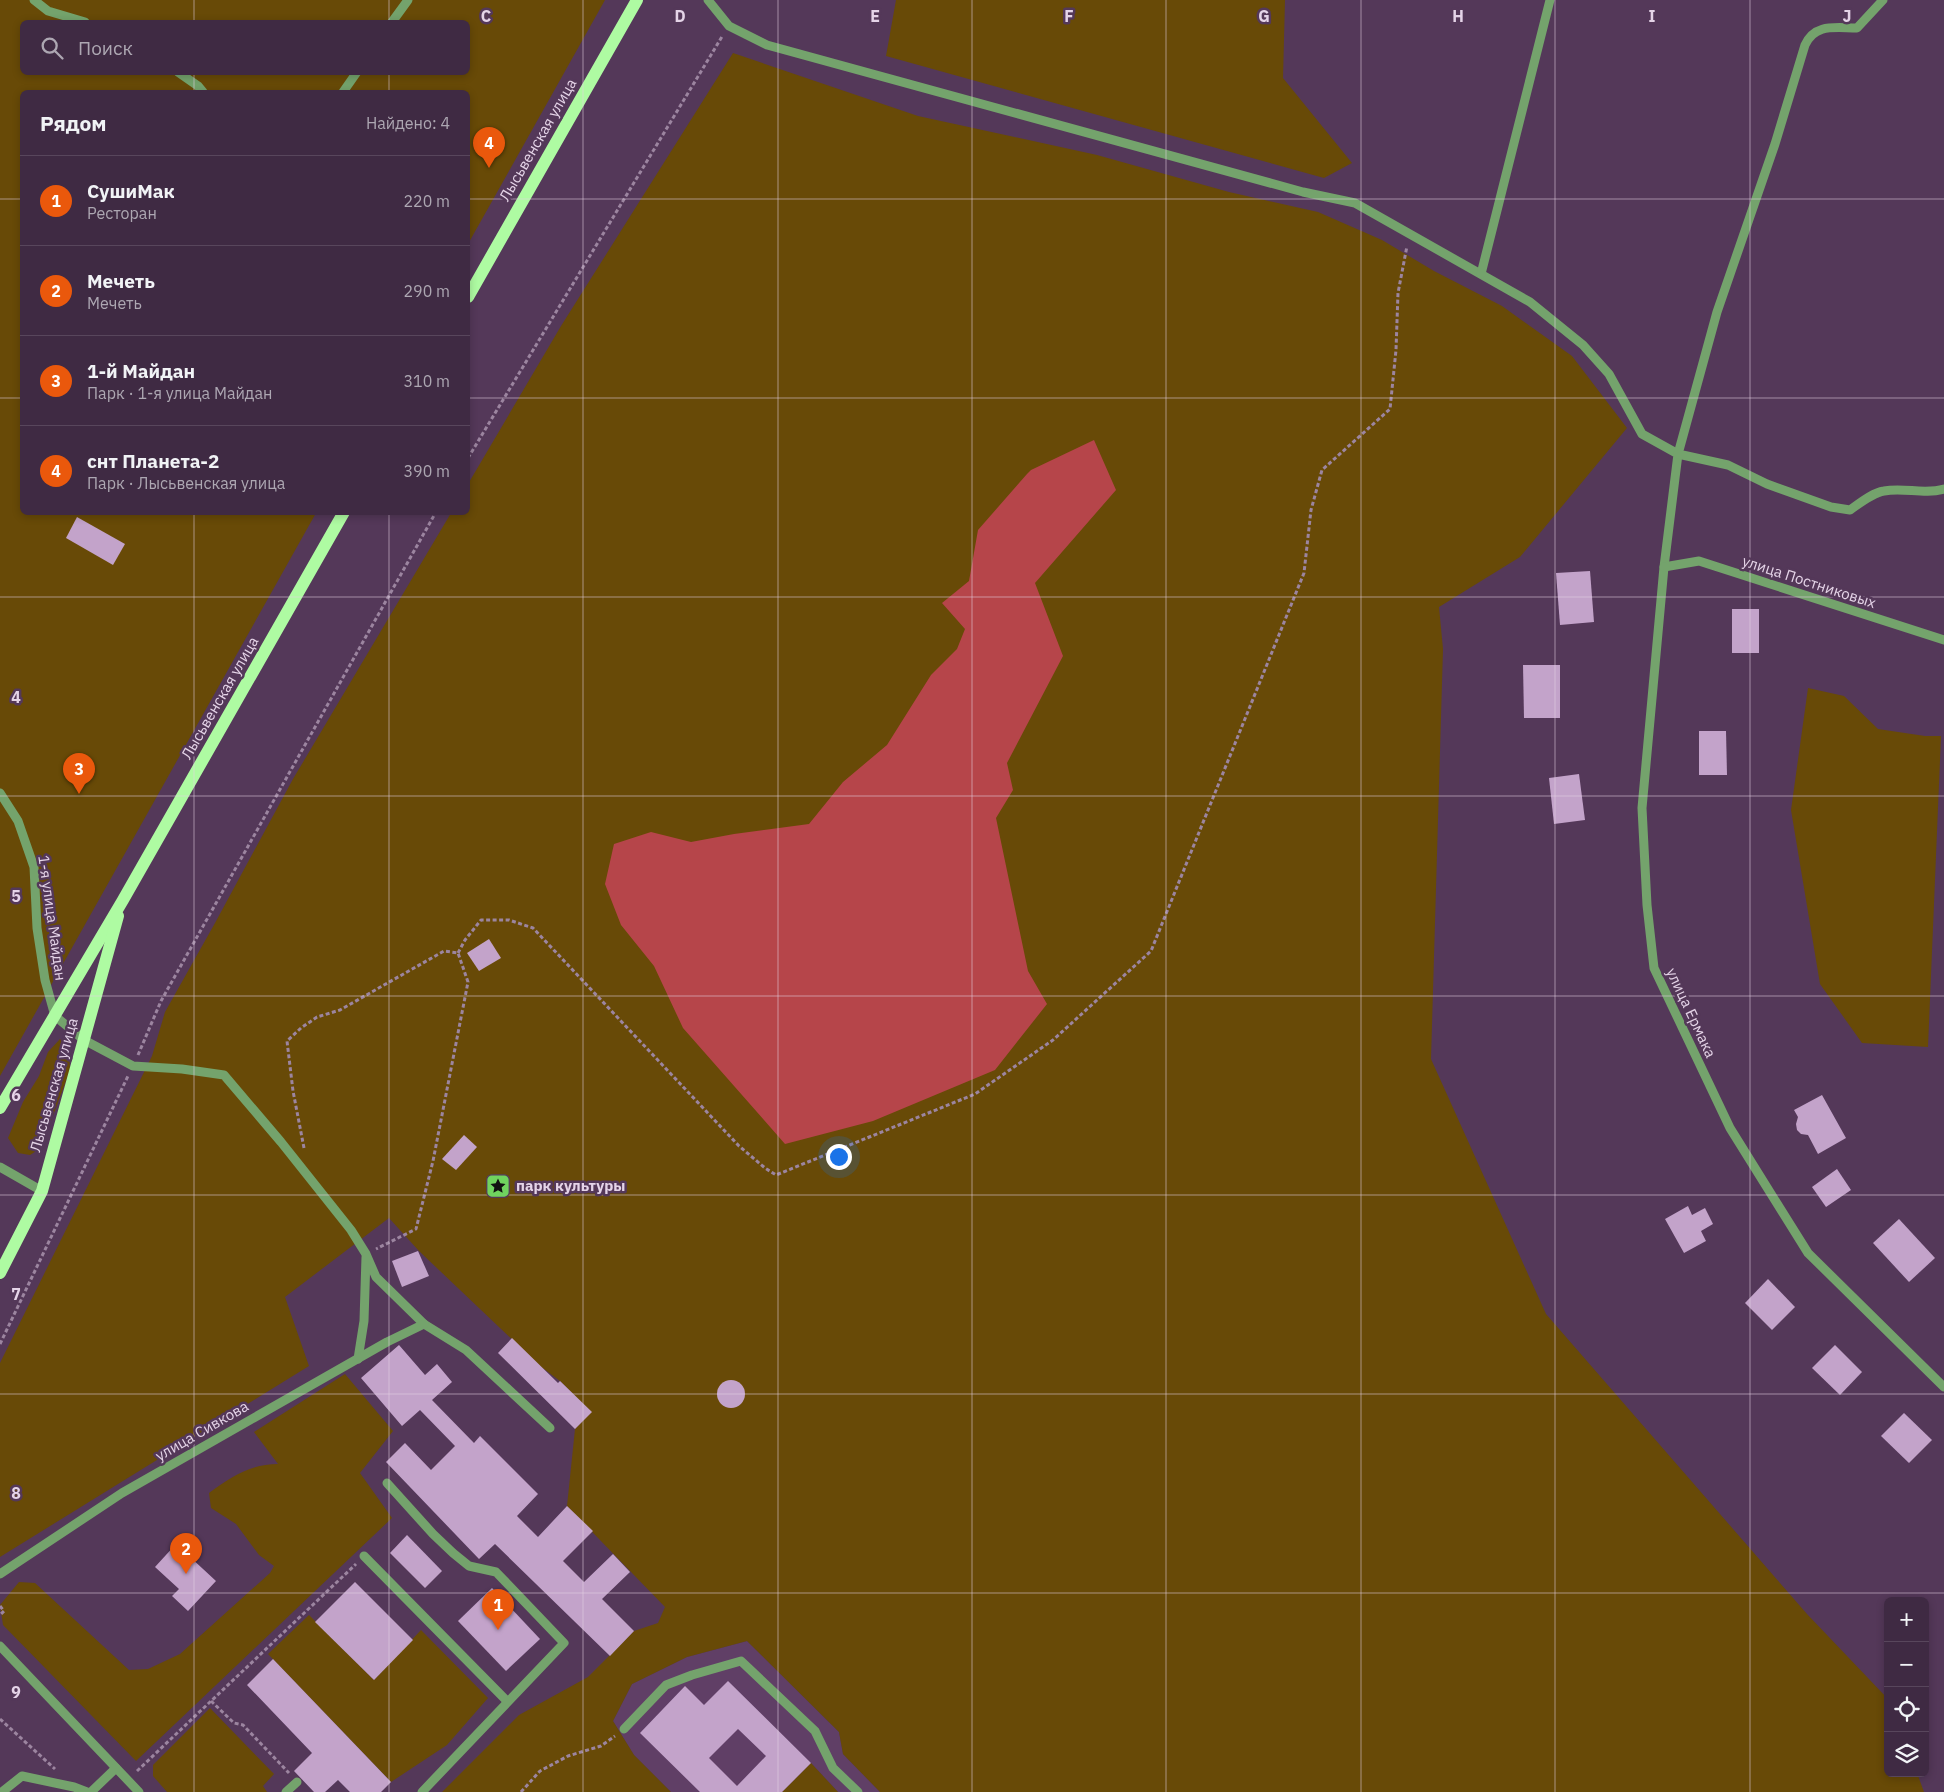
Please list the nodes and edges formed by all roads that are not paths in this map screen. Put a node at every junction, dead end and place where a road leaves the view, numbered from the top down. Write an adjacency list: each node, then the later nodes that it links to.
1 (34, 0): 7 (street)
2 (408, 0): 8 (street)
3 (637, 0): 14 (main road, Лысьвенская улица)
4 (708, 0): 13 (street)
5 (1550, 0): 13 (street)
6 (1883, 0): 15 (street, улица Ермака)
7 (78, 20)
8 (393, 20)
9 (182, 75): 11 (street)
10 (355, 75): 12 (street)
11 (201, 90)
12 (344, 90)
13 (1481, 274): 15 (street)
14 (470, 293)
15 (1678, 454): 16 (street); 18 (street, улица Ермака)
16 (1944, 489)
17 (342, 515): 21 (main road, Лысьвенская улица)
18 (1664, 567): 19 (street, улица Постниковых); 31 (street, улица Ермака)
19 (1944, 640)
20 (0, 794): 22 (street, 1-я улица Майдан)
21 (123, 900): 22 (main road, Лысьвенская улица); 23 (main road, Лысьвенская улица)
22 (55, 1016): 23 (street); 24 (main road, Лысьвенская улица)
23 (84, 1040): 26 (main road, Лысьвенская улица); 27 (street)
24 (0, 1108)
25 (0, 1167): 26 (street)
26 (42, 1191): 28 (main road, Лысьвенская улица)
27 (366, 1254): 29 (street); 30 (street)
28 (0, 1273)
29 (424, 1324): 30 (street, улица Сивкова); 32 (street)
30 (358, 1359): 35 (street, улица Сивкова)
31 (1944, 1387)
32 (550, 1428)
33 (387, 1483): 37 (street)
34 (364, 1556): 37 (street)
35 (0, 1574)
36 (0, 1646): 39 (street)
37 (506, 1701): 45 (street)
38 (624, 1730): 46 (street)
39 (116, 1768): 42 (street); 43 (street)
40 (297, 1782): 44 (street)
41 (2, 1792): 42 (street)
42 (89, 1792)
43 (139, 1792)
44 (286, 1792)
45 (422, 1792)
46 (858, 1792)

